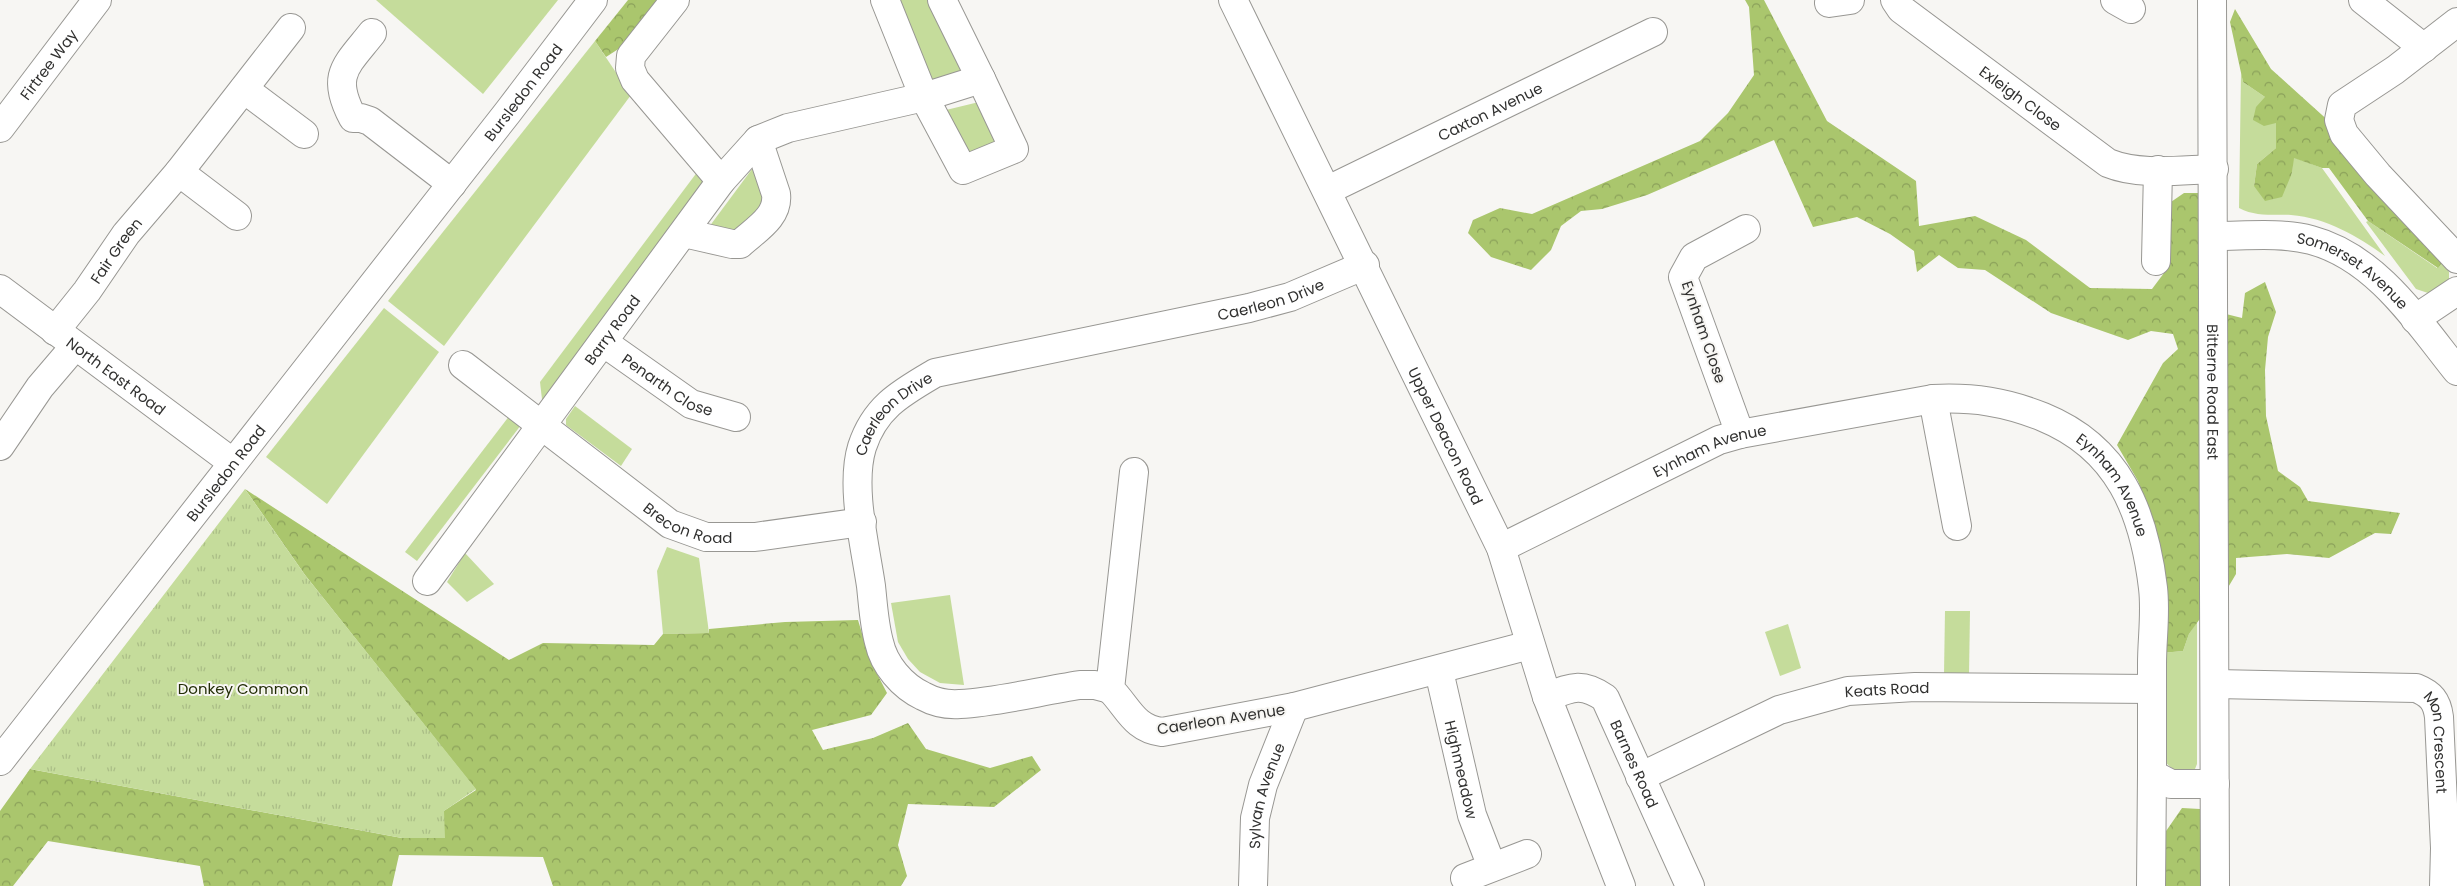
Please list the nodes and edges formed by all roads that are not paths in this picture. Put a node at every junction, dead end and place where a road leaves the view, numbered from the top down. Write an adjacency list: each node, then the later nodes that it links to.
1 (97, 0): 18 (street, Firtree Way)
2 (593, 0): 25 (street, Bursledon Road)
3 (675, 0): 24 (street)
4 (885, 0): 17 (street)
5 (942, 0): 15 (street)
6 (1234, 0): 26 (street, Upper Deacon Road)
7 (1895, 0): 22 (street, Exleigh Close)
8 (2212, 0): 21 (street, Bitterne Road East)
9 (2363, 0): 14 (street)
10 (2457, 22): 14 (street)
11 (291, 28): 16 (street, Fair Green)
12 (1653, 32): 26 (street, Caxton Avenue)
13 (372, 33): 25 (street)
14 (2424, 48): 31 (street)
15 (981, 79): 17 (street, Barry Road); 17 (street)
16 (244, 89): 19 (street); 23 (street, Fair Green)
17 (924, 97): 20 (street, Barry Road)
18 (0, 128)
19 (304, 134)
20 (758, 140): 24 (street, Barry Road); 29 (street)
21 (2214, 169): 22 (street, Exleigh Close); 30 (street, Bitterne Road East)
22 (2158, 170): 32 (street)
23 (179, 172): 27 (street); 37 (street, Fair Green)
24 (721, 181): 29 (street, Barry Road)
25 (452, 184): 46 (street, Bursledon Road)
26 (1328, 190): 33 (street, Upper Deacon Road)
27 (237, 216)
28 (1746, 230): 44 (street, Eynham Close)
29 (684, 233): 38 (street, Barry Road)
30 (2215, 236): 36 (street, Somerset Avenue); 54 (street, Bitterne Road East)
31 (2457, 259)
32 (2156, 261)
33 (1365, 264): 48 (street, Caerleon Drive); 50 (street, Upper Deacon Road)
34 (0, 289): 37 (street, North East Road)
35 (2457, 291): 36 (street)
36 (2416, 319): 40 (street, Somerset Avenue)
37 (65, 338): 45 (street, Fair Green); 46 (street, North East Road)
38 (603, 342): 42 (street, Penarth Close); 43 (street, Barry Road)
39 (463, 365): 43 (street)
40 (2457, 371)
41 (1933, 399): 44 (street, Eynham Avenue); 49 (street); 56 (street, Eynham Avenue)
42 (736, 417)
43 (541, 426): 48 (street, Brecon Road); 51 (street, Barry Road)
44 (1740, 434): 50 (street, Eynham Avenue)
45 (0, 446)
46 (232, 462): 59 (street, Bursledon Road)
47 (1134, 472): 55 (street)
48 (862, 522): 55 (street, Caerleon Drive)
49 (1957, 526)
50 (1501, 548): 52 (street, Upper Deacon Road)
51 (428, 581)
52 (1530, 645): 53 (street, Caerleon Avenue); 57 (street, Upper Deacon Road)
53 (1439, 671): 58 (street, Caerleon Avenue); 64 (street, Highmeadow)
54 (2216, 684): 62 (street, Bitterne Road East); 71 (street, Mon Crescent)
55 (1110, 689): 58 (street, Caerleon Avenue)
56 (2152, 689): 60 (street); 61 (street, Keats Road)
57 (1547, 697): 61 (street, Barnes Road); 67 (street, Upper Deacon Road)
58 (1294, 707): 66 (street, Sylvan Avenue)
59 (0, 762)
60 (2152, 774): 62 (street); 69 (street)
61 (1640, 777): 68 (street, Barnes Road)
62 (2216, 784): 70 (street, Bitterne Road East)
63 (1528, 854): 64 (street)
64 (1492, 867): 65 (street)
65 (1466, 878)
66 (1253, 886)
67 (1621, 886)
68 (1690, 886)
69 (2151, 886)
70 (2215, 886)
71 (2444, 886)

